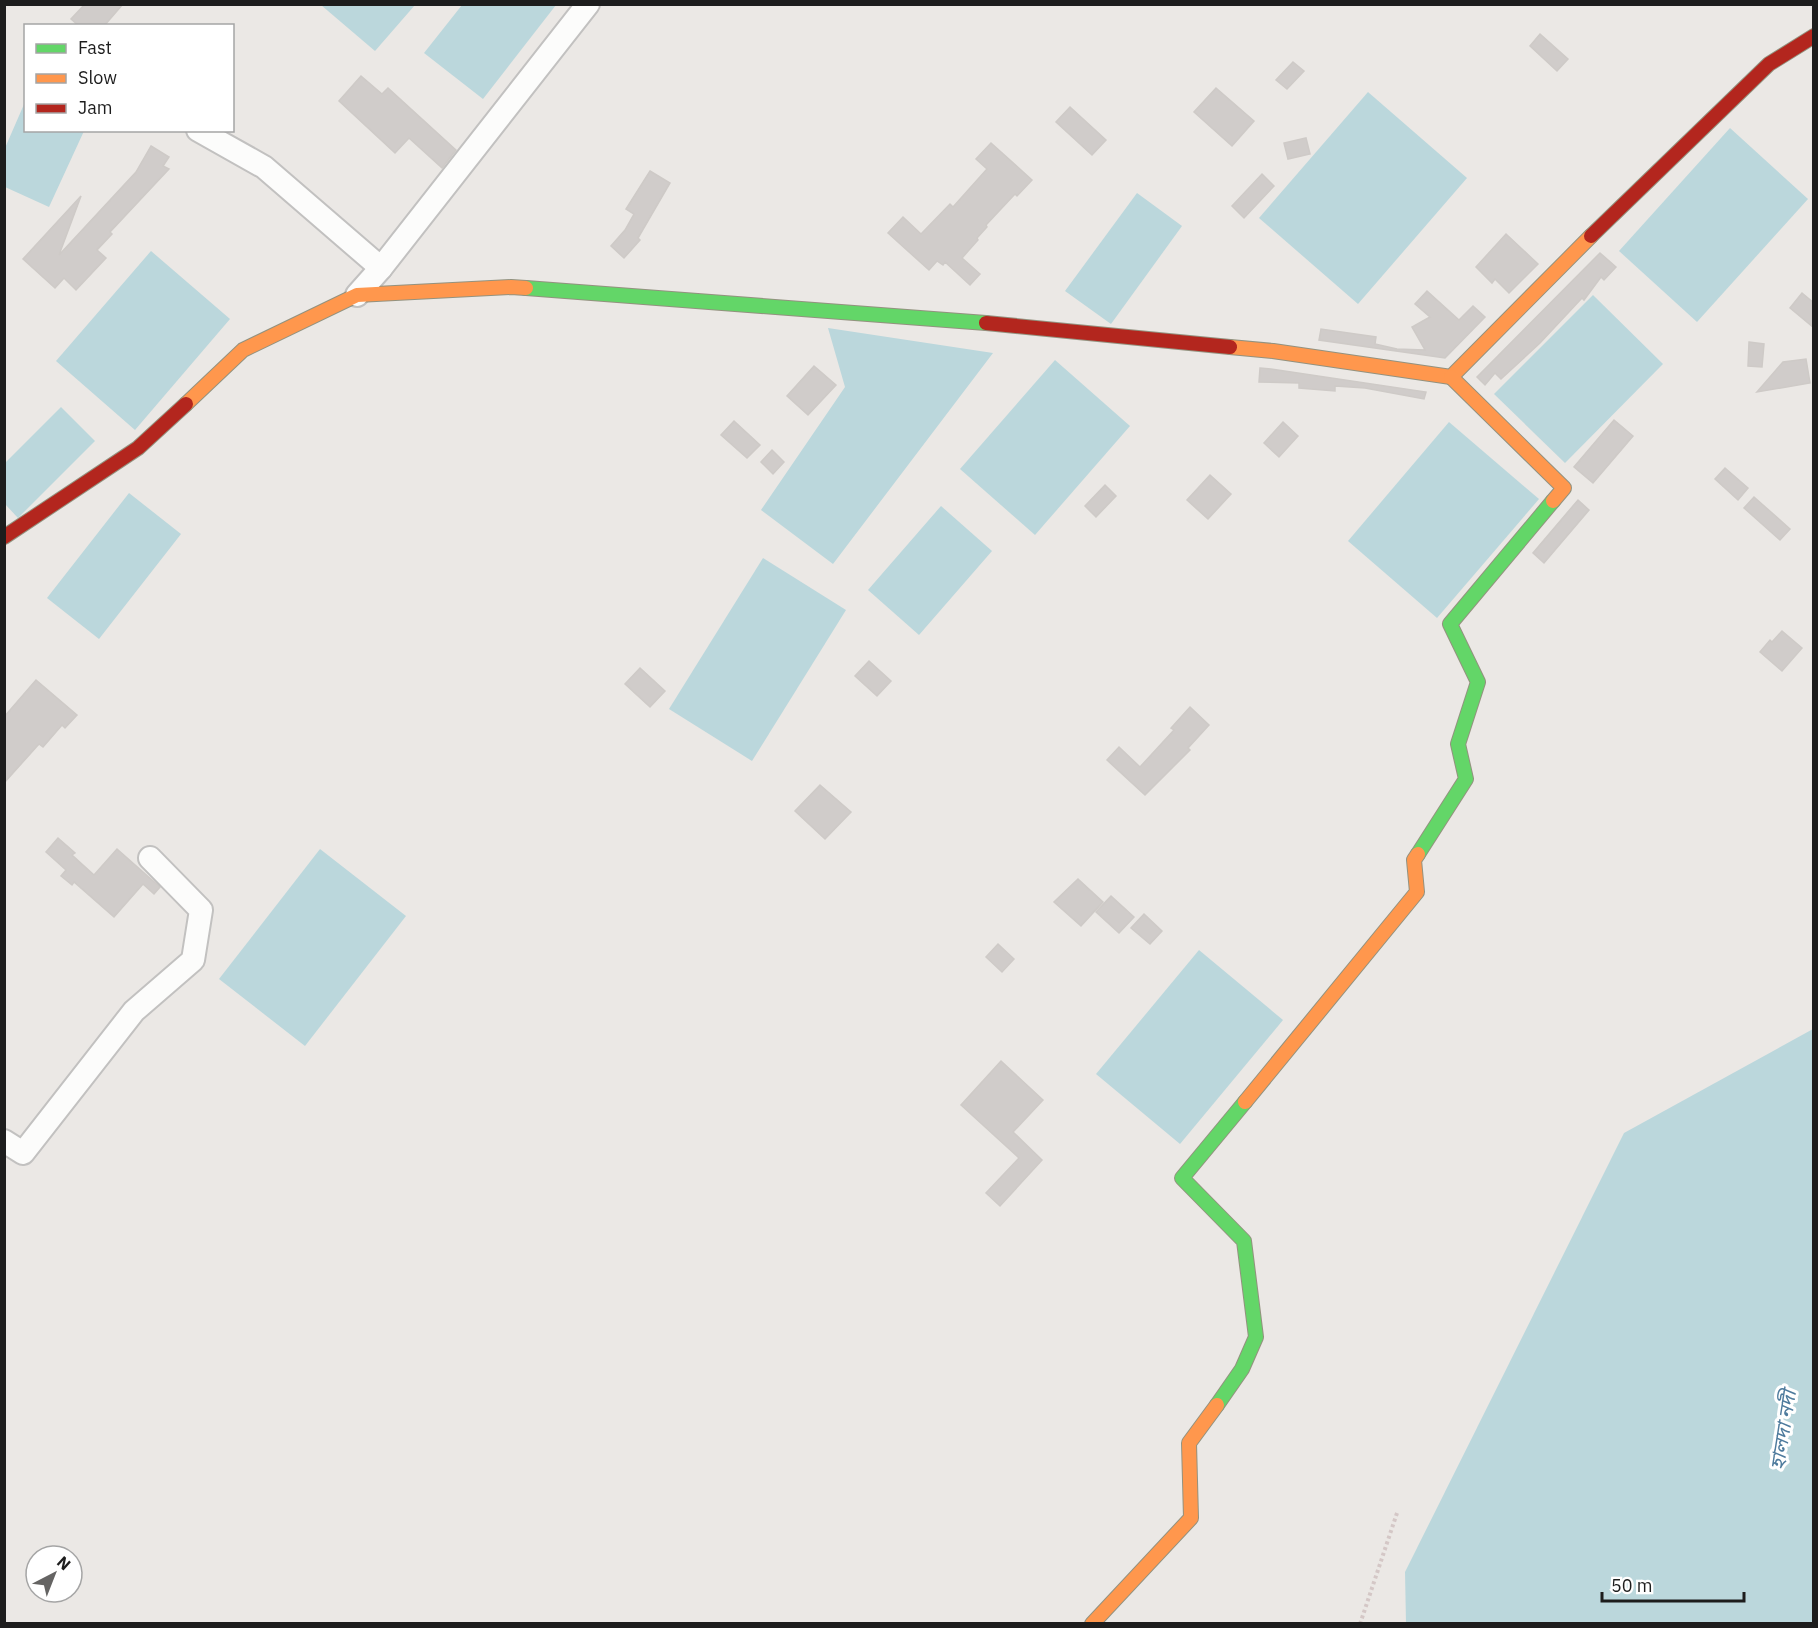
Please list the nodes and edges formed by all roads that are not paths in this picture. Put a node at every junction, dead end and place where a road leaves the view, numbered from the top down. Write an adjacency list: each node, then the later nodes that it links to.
1 (588, 4): 4 (street)
2 (1814, 36): 6 (street)
3 (202, 132): 4 (street)
4 (381, 268): 5 (street)
5 (357, 295): 6 (street); 7 (street)
6 (1451, 378): 10 (street)
7 (4, 537)
8 (150, 858): 9 (street)
9 (4, 1141)
10 (1092, 1623)

